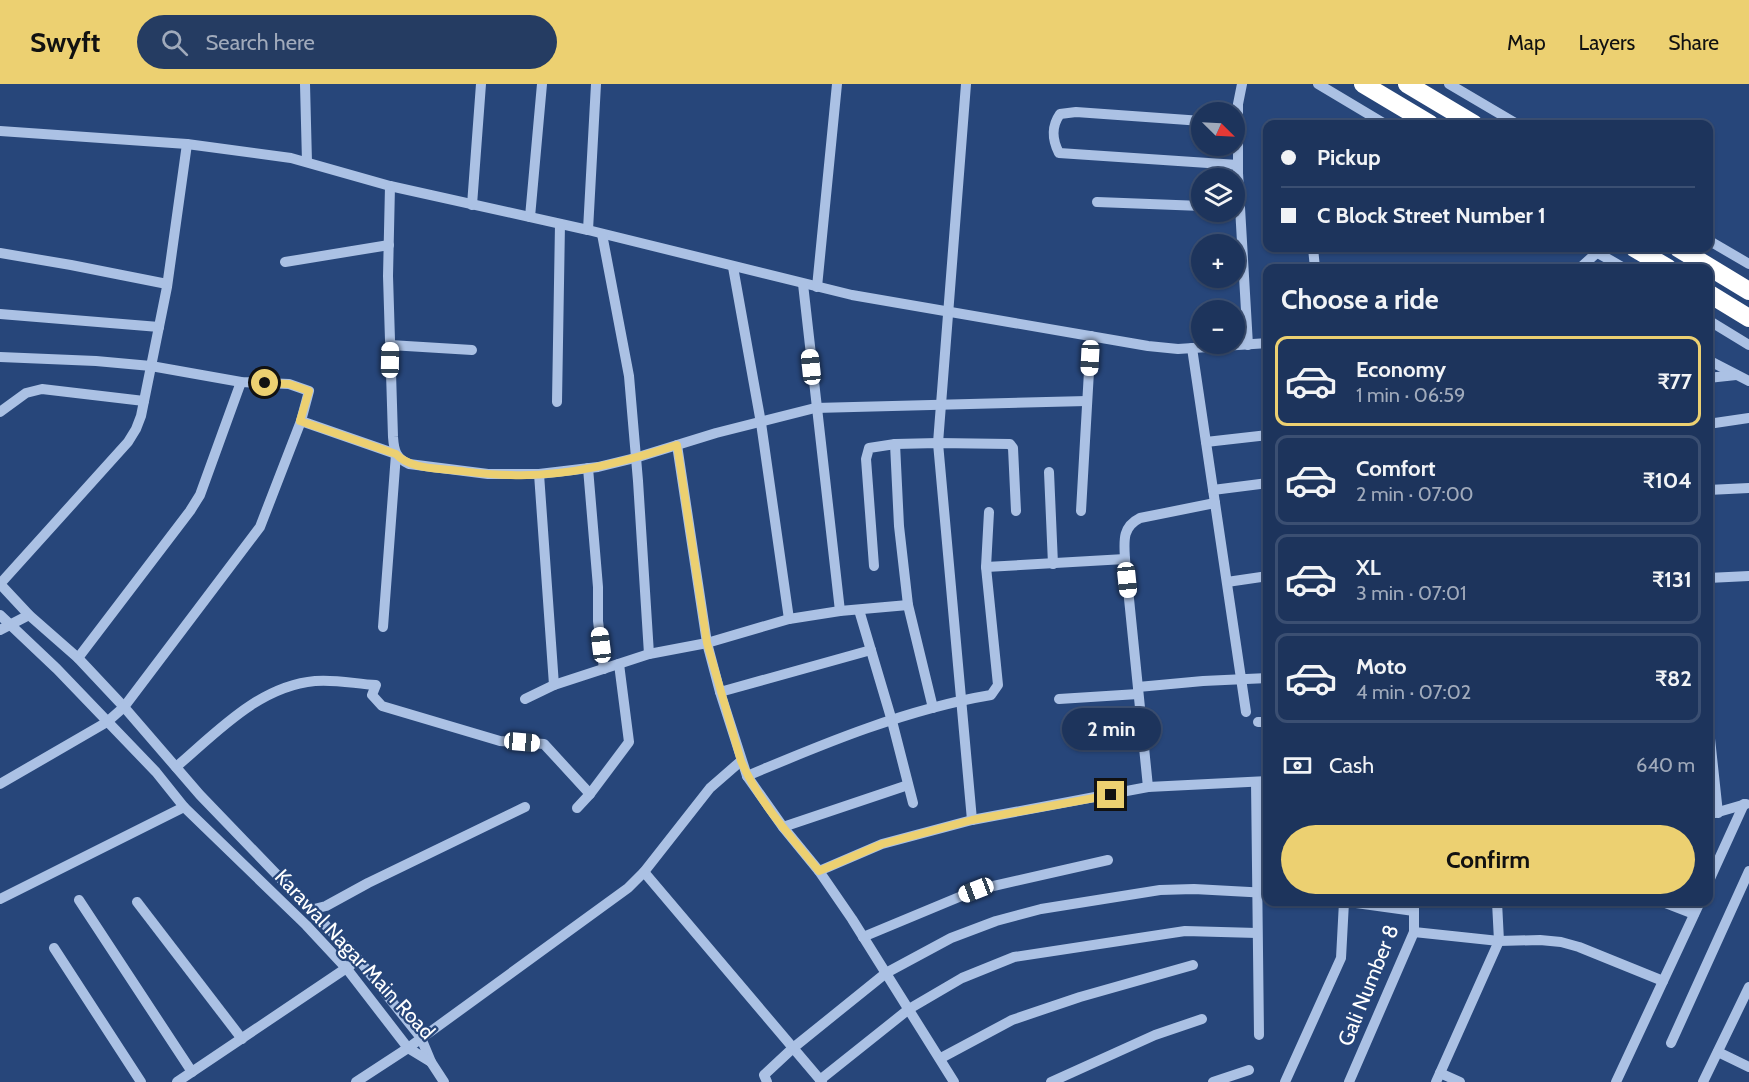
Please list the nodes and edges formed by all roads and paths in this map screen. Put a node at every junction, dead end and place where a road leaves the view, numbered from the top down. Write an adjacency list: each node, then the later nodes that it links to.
1 (305, 84): 21 (street)
2 (481, 84): 26 (street)
3 (542, 84): 28 (street)
4 (596, 84): 31 (street)
5 (837, 84): 50 (street)
6 (966, 84): 53 (street)
7 (1242, 84): 12 (street)
8 (1318, 84): 14 (street)
9 (1363, 84): 15 (highway)
10 (1407, 84): 16 (highway)
11 (1449, 84): 17 (street)
12 (1239, 102)
13 (1191, 120): 22 (street)
14 (1378, 120)
15 (1423, 120)
16 (1467, 120)
17 (1510, 120)
18 (0, 131): 19 (street)
19 (187, 144): 21 (street); 48 (street)
20 (1238, 156): 22 (street)
21 (308, 162): 24 (street)
22 (1238, 165): 23 (street)
23 (1238, 168)
24 (390, 186): 26 (street); 34 (street)
25 (1097, 202): 27 (street)
26 (472, 205): 28 (street)
27 (1191, 206)
28 (530, 217): 30 (street)
29 (1238, 222): 62 (street)
30 (560, 224): 31 (street); 76 (street)
31 (588, 230): 32 (street)
32 (602, 234): 46 (street); 90 (street)
33 (1713, 243): 45 (street)
34 (389, 245): 40 (street); 60 (street)
35 (1594, 252): 41 (street)
36 (1600, 252): 42 (street)
37 (1641, 252): 43 (highway)
38 (1685, 252): 44 (highway)
39 (0, 253): 48 (street)
40 (285, 262)
41 (1584, 264)
42 (1618, 264)
43 (1661, 264)
44 (1704, 264)
45 (1749, 264)
46 (733, 267): 49 (street); 82 (street)
47 (1713, 269): 51 (highway)
48 (167, 284): 57 (street)
49 (803, 284): 50 (street); 78 (street)
50 (817, 287): 53 (street)
51 (1749, 291)
52 (1713, 296): 55 (highway)
53 (948, 312): 58 (street); 77 (street)
54 (0, 314): 57 (street)
55 (1749, 318)
56 (1713, 323): 63 (street)
57 (159, 327): 69 (street)
58 (1091, 336): 64 (street); 75 (street)
59 (1263, 344): 62 (street)
60 (390, 345): 65 (street); 89 (street)
61 (1245, 345): 62 (street)
62 (1248, 345)
63 (1749, 345)
64 (1191, 348)
65 (472, 350)
66 (1193, 354): 85 (street)
67 (0, 357): 69 (street)
68 (1713, 363): 70 (street)
69 (151, 366): 73 (street); 74 (street)
70 (1737, 375): 71 (street); 72 (street)
71 (1713, 377)
72 (1749, 381)
73 (241, 382): 81 (street); 122 (street)
74 (144, 401): 79 (street); 110 (street)
75 (1087, 401): 77 (street); 100 (street)
76 (557, 402)
77 (940, 405): 78 (street); 86 (street)
78 (815, 408): 82 (street); 113 (street)
79 (0, 412)
80 (1749, 418): 83 (street)
81 (300, 421): 89 (street); 133 (street)
82 (761, 423): 88 (street); 116 (street)
83 (1713, 423)
84 (1263, 436): 85 (street)
85 (1206, 442): 96 (street)
86 (938, 443): 87 (street); 99 (street); 132 (street)
87 (895, 444): 104 (street); 111 (street)
88 (677, 445): 90 (street); 119 (street)
89 (396, 454): 93 (street); 118 (street)
90 (635, 459): 91 (street); 121 (street)
91 (588, 468): 93 (street); 124 (street)
92 (1049, 472): 103 (street)
93 (539, 474): 127 (street)
94 (1263, 484): 96 (street)
95 (1749, 488): 97 (street)
96 (1214, 490): 98 (street)
97 (1713, 490)
98 (1215, 503): 102 (street); 109 (street)
99 (1016, 511)
100 (1081, 511)
101 (989, 512): 105 (street)
102 (1125, 559): 103 (street); 128 (street)
103 (1053, 564): 105 (street)
104 (874, 566)
105 (986, 567): 132 (street)
106 (1749, 576): 108 (street)
107 (1263, 577): 109 (street)
108 (1713, 578)
109 (1227, 582): 126 (street)
110 (0, 584): 115 (street, Karawal Nagar Main Road)
111 (908, 605): 112 (street); 134 (street)
112 (859, 610): 113 (street); 120 (street)
113 (840, 611): 116 (street)
114 (0, 615): 117 (street, Karawal Nagar Main Road)
115 (29, 615): 117 (street); 122 (street, Karawal Nagar Main Road)
116 (789, 619): 119 (street)
117 (5, 627): 137 (street, Karawal Nagar Main Road)
118 (383, 627)
119 (707, 643): 121 (street); 129 (street)
120 (871, 650): 129 (street); 136 (street)
121 (649, 654): 123 (street)
122 (78, 658): 133 (street, Karawal Nagar Main Road)
123 (619, 664): 124 (street); 145 (street)
124 (604, 669): 127 (street)
125 (1263, 678): 126 (street)
126 (1242, 679): 128 (street); 135 (street)
127 (554, 685): 130 (street)
128 (1138, 691): 131 (street); 144 (street)
129 (720, 692): 138 (street)
130 (525, 699)
131 (1059, 699)
132 (961, 702): 134 (street); 152 (street)
133 (124, 707): 137 (street); 139 (street, Karawal Nagar Main Road)
134 (933, 708): 136 (street)
135 (1246, 711)
136 (892, 721): 140 (street); 143 (street)
137 (107, 722): 142 (street); 148 (street, Karawal Nagar Main Road)
138 (741, 761): 140 (street); 157 (street)
139 (176, 767): 145 (street); 168 (street, Karawal Nagar Main Road)
140 (747, 776): 153 (street)
141 (1262, 782): 144 (street); 159 (street)
142 (0, 784)
143 (908, 785): 146 (street); 153 (street)
144 (1148, 787): 152 (street)
145 (590, 794): 150 (street)
146 (913, 803)
147 (1746, 804): 151 (street); 158 (street)
148 (184, 807): 160 (street); 177 (street, Karawal Nagar Main Road)
149 (525, 807): 168 (street)
150 (577, 808)
151 (1713, 814)
152 (972, 820): 155 (street)
153 (783, 826): 155 (street)
154 (1108, 860): 172 (street)
155 (819, 871): 172 (street)
156 (1749, 871): 186 (street)
157 (644, 872): 184 (street); 188 (street)
158 (1713, 873)
159 (1262, 893): 171 (street); 178 (street)
160 (0, 899)
161 (79, 900): 194 (street)
162 (137, 902): 185 (street)
163 (1347, 906): 205 (street)
164 (1414, 906): 170 (street, Gali Number 8)
165 (1497, 906): 173 (street)
166 (1673, 906): 169 (street)
167 (1698, 906): 169 (street)
168 (310, 910): 175 (street, Karawal Nagar Main Road)
169 (1694, 914): 179 (street)
170 (1414, 932): 173 (street); 206 (street, Gali Number 8)
171 (1257, 933): 181 (street); 183 (street)
172 (863, 937): 178 (street)
173 (1499, 941): 179 (street); 195 (street)
174 (54, 948): 197 (street)
175 (359, 960): 177 (street); 184 (street, Karawal Nagar Main Road)
176 (1193, 965): 190 (street)
177 (347, 969): 185 (street); 187 (street, Karawal Nagar Main Road)
178 (886, 973): 181 (street); 188 (street)
179 (1663, 981): 208 (street)
180 (1749, 987): 189 (street)
181 (909, 1009): 190 (street); 196 (street)
182 (1202, 1019): 203 (street)
183 (1259, 1035)
184 (421, 1038): 187 (street); 191 (street, Karawal Nagar Main Road)
185 (242, 1039): 194 (street)
186 (1671, 1043)
187 (408, 1047): 191 (street, Karawal Nagar Main Road); 199 (street)
188 (793, 1048): 196 (street); 201 (street)
189 (1718, 1052): 192 (street); 209 (street)
190 (941, 1058): 202 (street)
191 (431, 1062): 200 (street)
192 (1749, 1067)
193 (1249, 1070): 204 (street)
194 (192, 1072): 198 (street)
195 (1438, 1077): 207 (street)
196 (821, 1081)
197 (141, 1082)
198 (177, 1082)
199 (356, 1082)
200 (444, 1082)
201 (767, 1082)
202 (954, 1082)
203 (1051, 1082)
204 (1213, 1082)
205 (1285, 1082)
206 (1349, 1082)
207 (1460, 1082)
208 (1616, 1082)
209 (1703, 1082)

